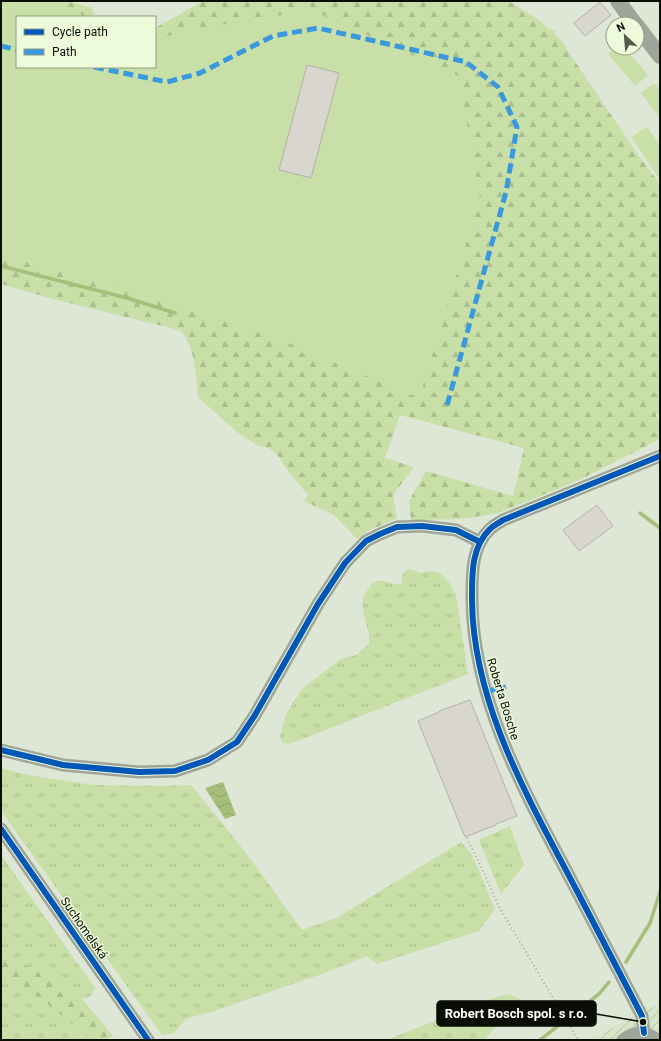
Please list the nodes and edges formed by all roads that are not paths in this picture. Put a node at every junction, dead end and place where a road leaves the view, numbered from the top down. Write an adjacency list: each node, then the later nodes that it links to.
1 (618, 1): 2 (street)
2 (629, 16)
3 (645, 37): 4 (street)
4 (660, 56)
5 (660, 456): 6 (street, Roberta Bosche)
6 (480, 542): 7 (street); 9 (street, Roberta Bosche)
7 (1, 750)
8 (1, 829): 10 (street, Suchomelská)
9 (644, 1033): 11 (street); 12 (street)
10 (148, 1040)
11 (623, 1040)
12 (657, 1040)

